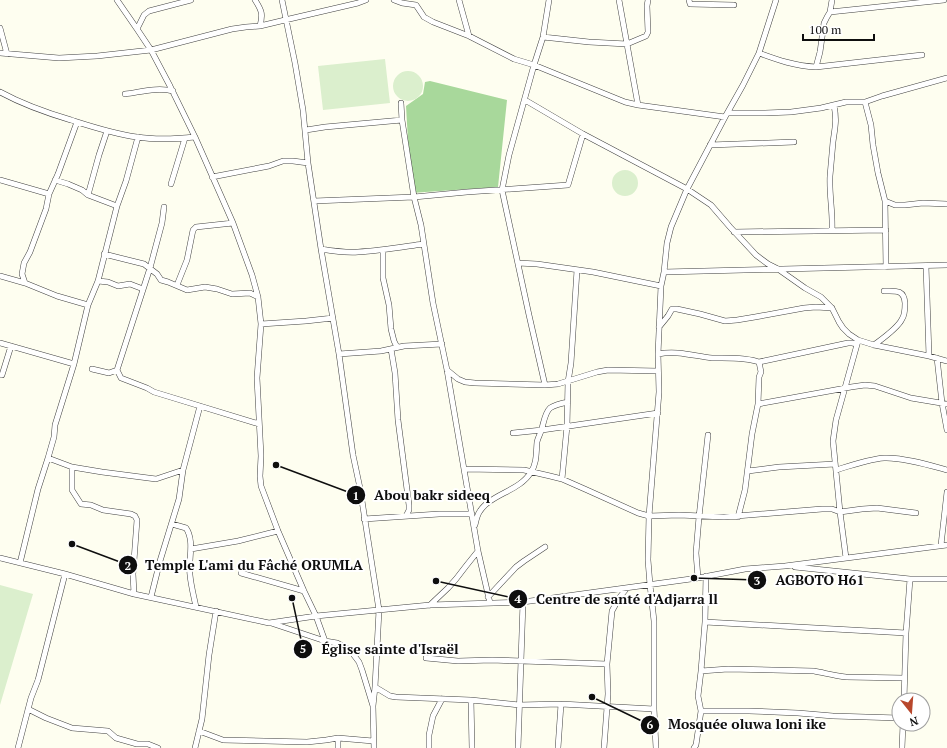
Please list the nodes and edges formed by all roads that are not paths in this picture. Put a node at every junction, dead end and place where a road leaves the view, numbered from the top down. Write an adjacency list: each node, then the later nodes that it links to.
1 (116, 0): 20 (street)
2 (192, 0): 20 (street)
3 (255, 0): 18 (street)
4 (282, 0): 17 (street)
5 (366, 0): 17 (street)
6 (394, 0): 21 (street)
7 (459, 0): 21 (street)
8 (549, 0): 22 (street)
9 (619, 0): 23 (street)
10 (648, 0): 23 (street)
11 (689, 0): 15 (street)
12 (776, 0): 26 (street)
13 (832, 0): 16 (street)
14 (944, 0): 16 (street)
15 (734, 6)
16 (830, 12): 30 (street)
17 (285, 20): 18 (street); 43 (street)
18 (260, 26): 24 (street)
19 (0, 28): 27 (street)
20 (137, 29): 24 (street)
21 (469, 36): 29 (street)
22 (543, 37): 23 (street); 29 (street)
23 (627, 44): 38 (street)
24 (151, 50): 27 (street); 32 (street)
25 (0, 53): 27 (street)
26 (759, 53): 30 (street); 40 (street)
27 (7, 54)
28 (922, 55): 30 (street)
29 (534, 65): 35 (street); 38 (street)
30 (816, 67)
31 (947, 78): 36 (street)
32 (173, 91): 34 (street); 47 (street)
33 (0, 92): 42 (street)
34 (126, 94)
35 (525, 100): 45 (street); 57 (street)
36 (865, 102): 39 (street); 62 (street)
37 (400, 103): 41 (street)
38 (638, 105): 40 (street)
39 (834, 105): 40 (street); 68 (street)
40 (726, 115): 50 (street)
41 (402, 120): 43 (street); 60 (street)
42 (77, 122): 44 (street); 54 (street)
43 (306, 130): 51 (street)
44 (107, 131): 46 (street); 59 (street)
45 (583, 134): 56 (street); 57 (street)
46 (138, 137): 48 (street); 64 (street)
47 (195, 137): 48 (street); 52 (street)
48 (186, 138): 55 (street)
49 (794, 142): 50 (street)
50 (710, 145): 56 (street)
51 (308, 163): 52 (street); 61 (street)
52 (212, 177): 66 (street)
53 (0, 180): 58 (street)
54 (55, 180): 58 (street); 59 (street)
55 (171, 184)
56 (687, 189): 69 (street); 81 (street)
57 (502, 190): 60 (street); 74 (street)
58 (49, 194): 84 (street)
59 (88, 195): 64 (street)
60 (414, 197): 61 (street); 70 (street)
61 (314, 201): 71 (street)
62 (885, 201): 63 (street); 67 (street)
63 (947, 204)
64 (117, 206): 73 (street)
65 (164, 207): 78 (street)
66 (233, 223): 85 (street); 89 (street)
67 (886, 230): 68 (street); 76 (street)
68 (832, 231): 69 (street)
69 (734, 232): 79 (street)
70 (423, 244): 72 (street); 97 (street)
71 (321, 249): 72 (street); 92 (street)
72 (383, 250): 100 (street)
73 (104, 254): 78 (street); 83 (street)
74 (518, 263): 80 (street); 115 (street)
75 (947, 265): 77 (street)
76 (886, 266): 77 (street); 79 (street)
77 (926, 266): 104 (street)
78 (150, 268): 85 (street); 87 (street)
79 (778, 269): 81 (street); 91 (street)
80 (577, 270): 86 (street); 114 (street)
81 (664, 272): 86 (street)
82 (0, 276): 84 (street)
83 (98, 281): 87 (street); 90 (street)
84 (25, 283): 90 (street)
85 (177, 286): 89 (street)
86 (661, 286): 94 (street)
87 (143, 288): 110 (street)
88 (884, 291): 98 (street)
89 (258, 297): 93 (street)
90 (88, 305): 108 (street)
91 (832, 308): 94 (street); 95 (street)
92 (332, 318): 93 (street); 102 (street)
93 (261, 324): 122 (street)
94 (659, 328): 103 (street)
95 (858, 342): 98 (street); 107 (street); 116 (street)
96 (0, 343): 99 (street)
97 (442, 344): 100 (street); 111 (street)
98 (874, 345): 104 (street)
99 (11, 346): 108 (street); 113 (street)
100 (397, 347): 101 (street)
101 (391, 349): 102 (street); 142 (street)
102 (338, 354): 146 (street)
103 (658, 354): 107 (street); 112 (street)
104 (929, 356): 105 (street)
105 (937, 358): 106 (street); 119 (street)
106 (947, 361)
107 (759, 362): 118 (street)
108 (74, 364): 128 (street)
109 (92, 369): 110 (street)
110 (117, 370): 120 (street)
111 (447, 370): 115 (street); 131 (street)
112 (658, 371): 114 (street); 121 (street)
113 (2, 375)
114 (568, 382): 115 (street); 117 (street)
115 (545, 385)
116 (845, 387): 118 (street); 119 (street); 129 (street)
117 (568, 402): 123 (street); 124 (street)
118 (758, 404): 136 (street)
119 (945, 404): 125 (street)
120 (200, 406): 122 (street); 132 (street)
121 (658, 413): 123 (street); 143 (street)
122 (259, 424): 149 (street)
123 (567, 426): 124 (street); 137 (street)
124 (542, 430): 126 (street); 135 (street)
125 (947, 430)
126 (513, 433)
127 (708, 435): 144 (street)
128 (48, 458): 130 (street); 157 (street)
129 (835, 464): 133 (street); 136 (street)
130 (72, 466): 132 (street); 168 (street)
131 (464, 469): 135 (street); 141 (street)
132 (183, 470): 147 (street)
133 (836, 470): 134 (street); 139 (street)
134 (947, 470)
135 (532, 471): 137 (street); 148 (street)
136 (748, 471): 145 (street)
137 (562, 479): 143 (street)
138 (947, 492): 150 (street)
139 (840, 512): 140 (street); 145 (street); 156 (street)
140 (916, 513)
141 (472, 514): 142 (street); 148 (street)
142 (406, 516): 146 (street)
143 (649, 516): 144 (street); 165 (street)
144 (699, 517): 145 (street); 162 (street)
145 (738, 517)
146 (364, 519): 175 (street)
147 (172, 524): 153 (street); 170 (street)
148 (474, 527): 154 (street)
149 (278, 531): 153 (street); 167 (street)
150 (941, 545): 151 (street); 156 (street)
151 (947, 545)
152 (546, 548): 169 (street)
153 (191, 549): 174 (street)
154 (478, 551): 169 (street); 173 (street)
155 (0, 558): 157 (street)
156 (846, 558): 158 (street)
157 (20, 563): 160 (street)
158 (785, 566): 161 (street); 163 (street)
159 (241, 573): 167 (street)
160 (65, 574): 168 (street); 195 (street)
161 (706, 576): 162 (street); 179 (street)
162 (698, 578): 165 (street)
163 (910, 579): 164 (street); 180 (street)
164 (947, 579)
165 (650, 585): 166 (street); 196 (street)
166 (627, 588): 171 (street); 184 (street)
167 (304, 591): 177 (street)
168 (134, 594): 170 (street)
169 (488, 596): 172 (street)
170 (151, 598): 174 (street)
171 (523, 602): 172 (street); 183 (street)
172 (490, 603): 173 (street)
173 (430, 605): 175 (street)
174 (196, 607): 176 (street)
175 (379, 610): 177 (street); 187 (street)
176 (216, 611): 178 (street); 199 (street)
177 (316, 616): 178 (street); 181 (street)
178 (269, 622): 181 (street)
179 (705, 622): 180 (street); 185 (street)
180 (906, 633): 186 (street)
181 (325, 641): 193 (street)
182 (426, 658): 183 (street)
183 (521, 660): 184 (street); 192 (street)
184 (607, 664): 194 (street)
185 (701, 671): 186 (street); 197 (street)
186 (904, 678): 188 (street)
187 (375, 687): 189 (street); 193 (street)
188 (904, 692)
189 (442, 699): 190 (street); 208 (street)
190 (470, 700): 192 (street); 209 (street)
191 (561, 704): 192 (street); 194 (street); 211 (street)
192 (518, 705): 210 (street)
193 (373, 706): 202 (street)
194 (607, 707): 196 (street); 212 (street)
195 (28, 709): 203 (street); 204 (street)
196 (654, 709): 213 (street)
197 (701, 711): 198 (street); 214 (street)
198 (891, 718)
199 (199, 731): 201 (street); 205 (street)
200 (903, 732): 215 (street)
201 (338, 738): 202 (street); 206 (street)
202 (373, 741): 207 (street)
203 (18, 748)
204 (158, 748)
205 (195, 748)
206 (338, 748)
207 (374, 748)
208 (429, 748)
209 (472, 748)
210 (518, 748)
211 (558, 748)
212 (604, 748)
213 (656, 748)
214 (694, 748)
215 (902, 748)

